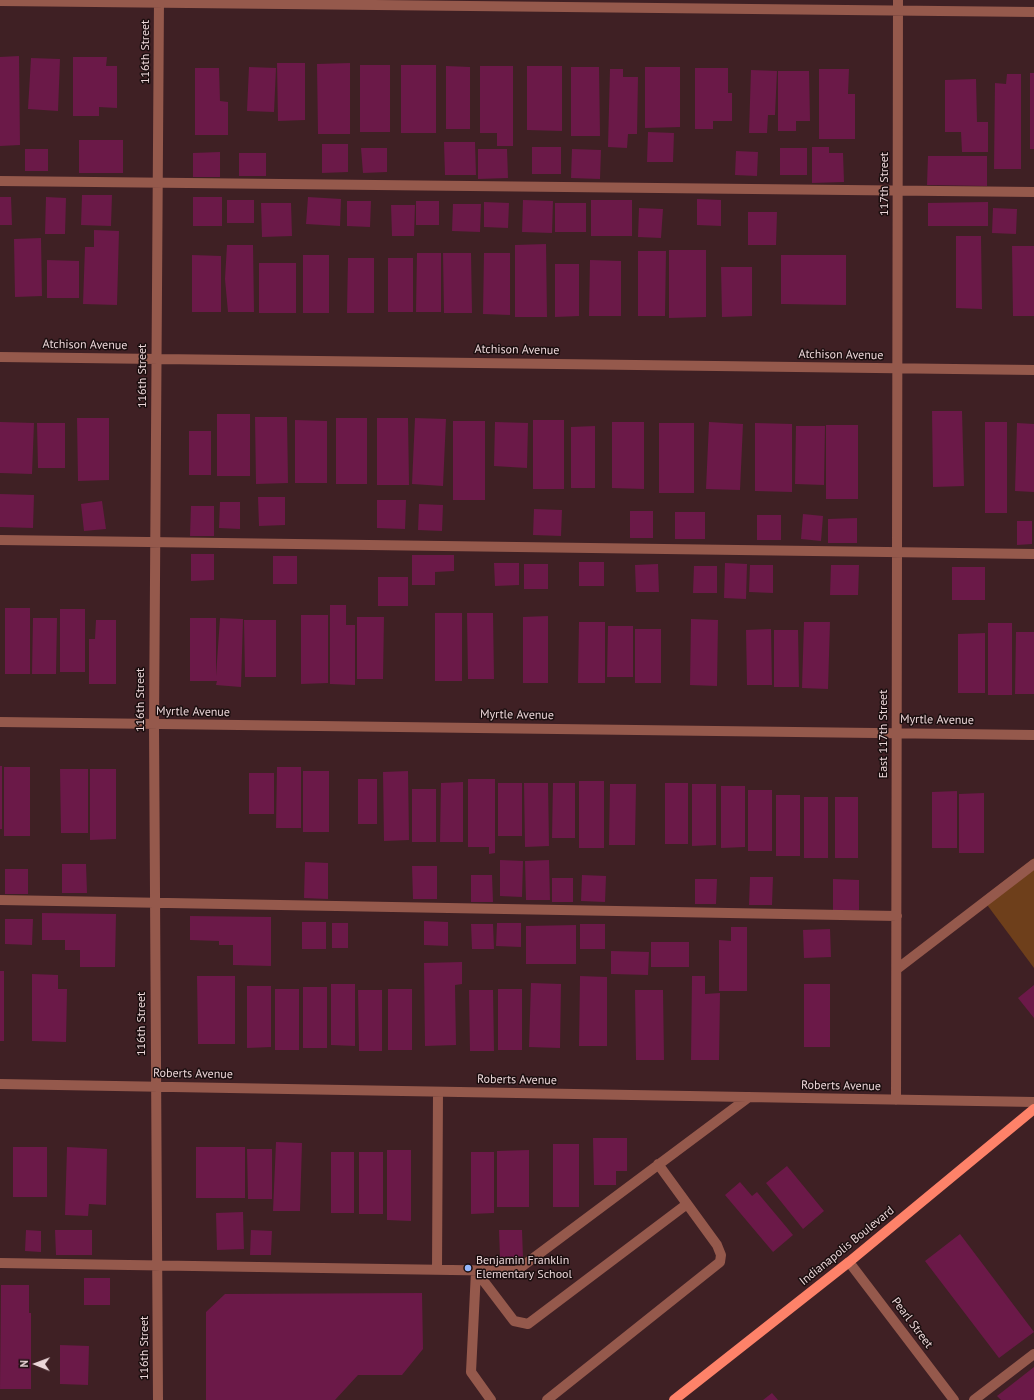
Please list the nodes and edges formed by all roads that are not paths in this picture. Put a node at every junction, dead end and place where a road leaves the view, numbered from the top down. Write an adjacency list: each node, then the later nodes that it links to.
1 (0, 1): 2 (street)
2 (159, 2): 3 (street); 6 (street, 116th Street)
3 (898, 5): 4 (street); 7 (street, 117th Street)
4 (1034, 12)
5 (0, 181): 6 (street)
6 (158, 182): 7 (street); 10 (street, 116th Street)
7 (898, 190): 8 (street); 11 (street, 117th Street)
8 (1034, 192)
9 (0, 357): 10 (street, Atchison Avenue)
10 (156, 359): 11 (street, Atchison Avenue); 14 (street, 116th Street)
11 (897, 368): 12 (street, Atchison Avenue); 15 (street, East 117th Street)
12 (1034, 370)
13 (0, 540): 14 (street)
14 (156, 542): 15 (street); 18 (street, 116th Street)
15 (897, 552): 16 (street); 19 (street, East 117th Street)
16 (1034, 554)
17 (0, 722): 18 (street, Myrtle Avenue)
18 (154, 724): 19 (street, Myrtle Avenue); 23 (street, 116th Street)
19 (898, 732): 20 (street, Myrtle Avenue); 24 (street, East 117th Street)
20 (1034, 735)
21 (1034, 864): 25 (street)
22 (0, 900): 23 (street)
23 (156, 903): 24 (street); 27 (street, 116th Street)
24 (897, 916): 25 (street, East 117th Street)
25 (897, 968): 30 (street, East 117th Street)
26 (0, 1084): 27 (street, Roberts Avenue)
27 (155, 1087): 28 (street, Roberts Avenue); 37 (street, 116th Street)
28 (438, 1092): 29 (street, Roberts Avenue); 38 (street)
29 (749, 1097): 30 (street, Roberts Avenue); 33 (street)
30 (896, 1100): 31 (street, Roberts Avenue)
31 (1034, 1102)
32 (1034, 1109): 35 (main road, Indianapolis Boulevard)
33 (658, 1164): 34 (street); 39 (street)
34 (687, 1204): 39 (street); 43 (street)
35 (849, 1262): 44 (main road, Indianapolis Boulevard); 45 (street, Pearl Street)
36 (0, 1263): 37 (street)
37 (157, 1266): 38 (street); 41 (street, 116th Street)
38 (437, 1270): 39 (street)
39 (476, 1271): 42 (street)
40 (1034, 1354): 46 (street)
41 (158, 1400)
42 (490, 1400)
43 (546, 1400)
44 (674, 1400)
45 (954, 1400)
46 (974, 1400)

